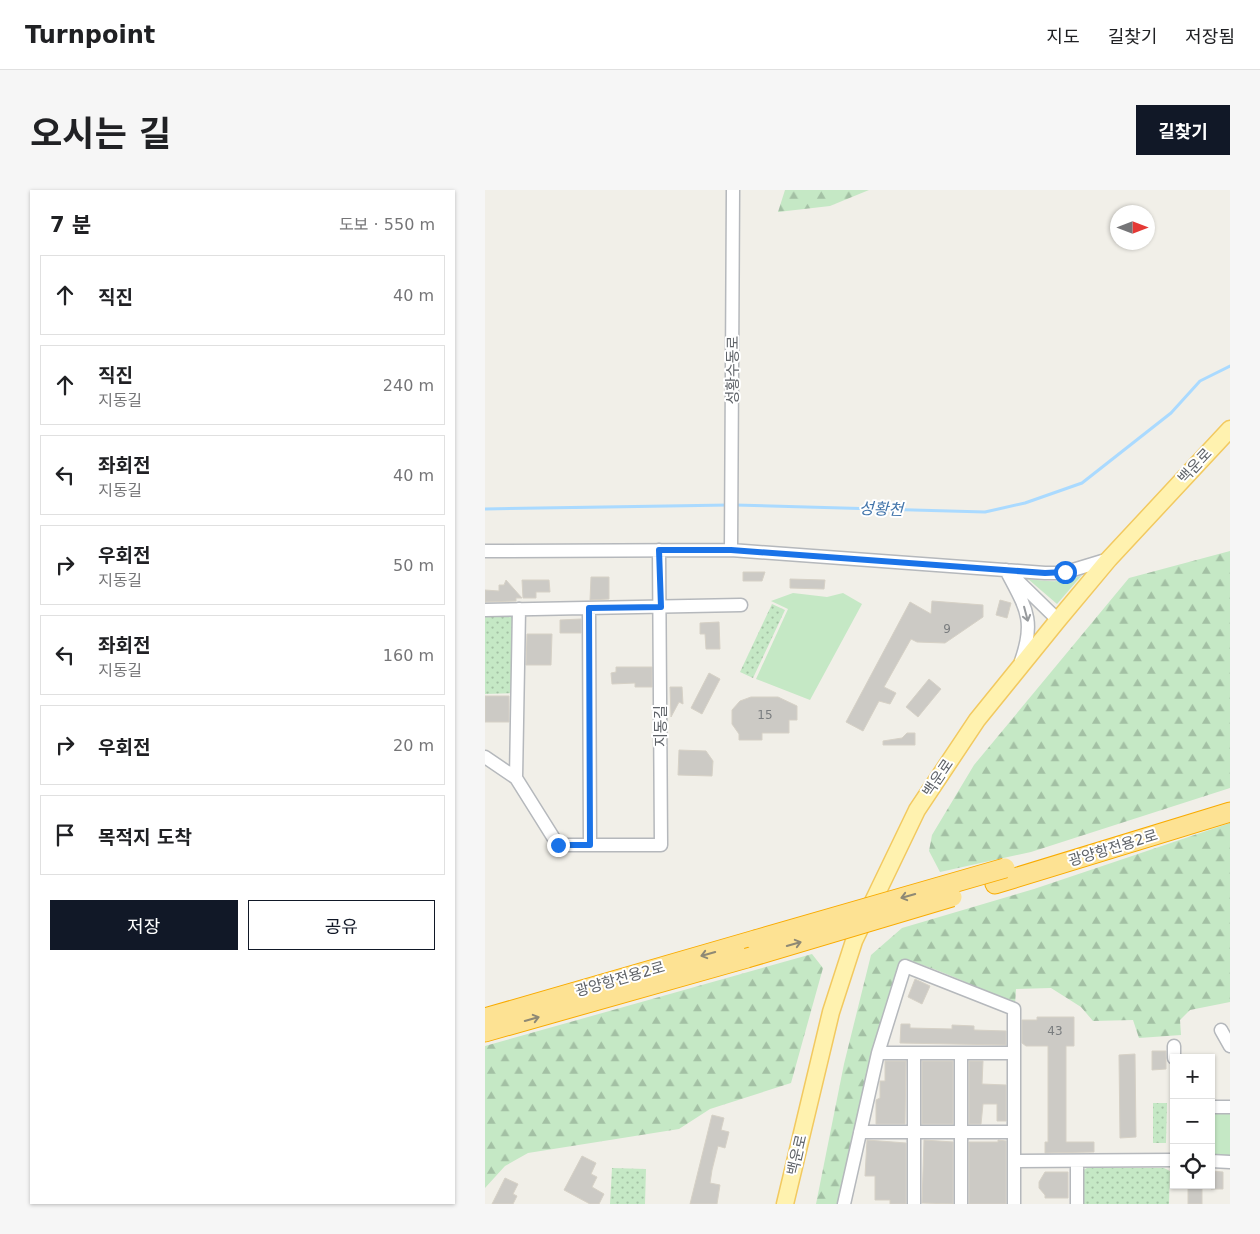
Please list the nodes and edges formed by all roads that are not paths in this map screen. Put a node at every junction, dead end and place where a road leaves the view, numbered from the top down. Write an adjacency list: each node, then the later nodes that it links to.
1 (733, 190): 4 (street, 성황수동로)
2 (1230, 429): 6 (main road, 백운로)
3 (659, 550): 4 (street); 5 (street); 9 (street, 지동길)
4 (731, 550): 7 (street)
5 (485, 551)
6 (1109, 559): 7 (street); 13 (main road, 백운로)
7 (1007, 570): 13 (street); 14 (street, one-way to 14)
8 (741, 605): 9 (street)
9 (661, 607): 10 (street); 19 (street, 지동길)
10 (589, 608): 11 (street); 19 (street)
11 (519, 609): 12 (street); 16 (street)
12 (485, 610)
13 (1058, 620): 14 (main road, 백운로)
14 (1019, 668): 20 (main road, 백운로)
15 (485, 757): 16 (street)
16 (516, 778): 19 (street)
17 (1230, 799): 21 (highway, 광양항전용2로, one-way to 21, bridge)
18 (1230, 812): 20 (highway, 광양항전용2로, bridge)
19 (590, 845)
20 (862, 924): 25 (highway, 광양항전용2로, one-way to 20, bridge); 42 (main road, 백운로)
21 (552, 998): 22 (highway); 23 (highway, 광양항전용2로)
22 (485, 1009)
23 (485, 1018)
24 (1221, 1030): 26 (street)
25 (485, 1032)
26 (1230, 1046)
27 (878, 1053): 28 (street); 30 (street); 33 (street)
28 (914, 1053): 29 (street); 35 (street)
29 (961, 1053): 30 (street); 36 (street)
30 (1014, 1053): 34 (street)
31 (1215, 1107): 32 (street)
32 (1230, 1107)
33 (860, 1132): 35 (street); 43 (street)
34 (1014, 1132): 36 (street); 38 (street)
35 (914, 1133): 36 (street); 44 (street)
36 (961, 1133): 45 (street)
37 (1170, 1160): 39 (street)
38 (1015, 1161): 39 (street); 46 (street)
39 (1077, 1161): 47 (street)
40 (1215, 1161): 41 (street)
41 (1230, 1162)
42 (785, 1204)
43 (844, 1204)
44 (914, 1204)
45 (961, 1204)
46 (1014, 1204)
47 (1077, 1204)

